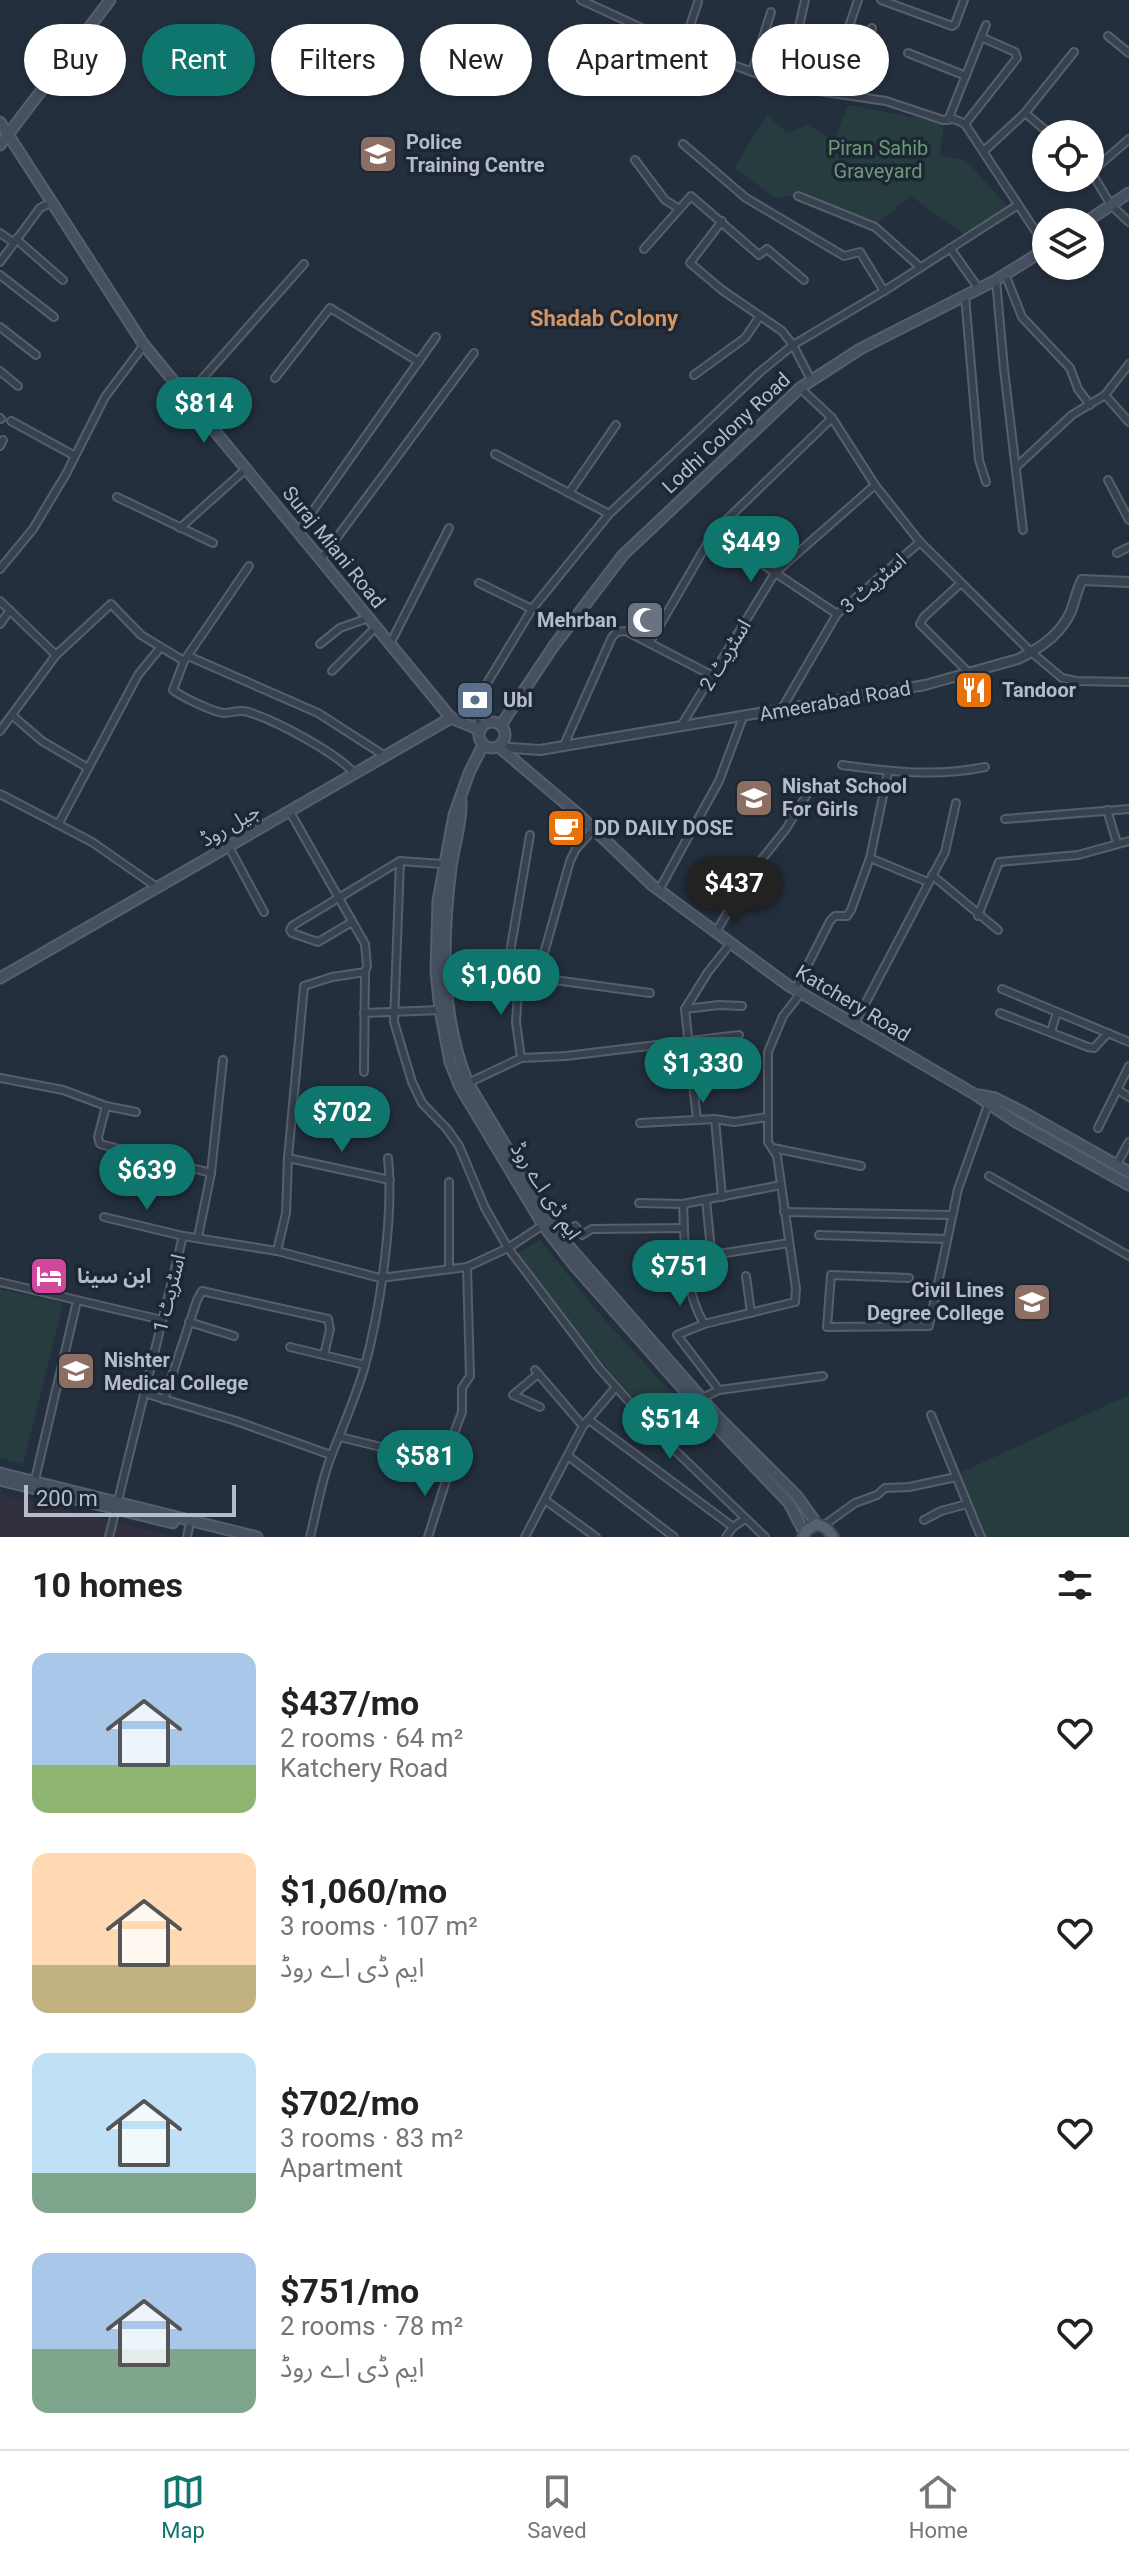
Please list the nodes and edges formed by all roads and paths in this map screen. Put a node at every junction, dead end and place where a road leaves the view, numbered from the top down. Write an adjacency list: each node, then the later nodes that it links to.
1 (110, 0): 30 (main road)
2 (581, 0): 10 (street)
3 (805, 0): 13 (street)
4 (858, 0): 14 (street)
5 (881, 0): 7 (street)
6 (964, 0): 7 (street)
7 (890, 1)
8 (698, 2): 11 (street)
9 (771, 12): 12 (street)
10 (633, 24)
11 (691, 24)
12 (767, 24)
13 (800, 24)
14 (850, 24)
15 (986, 25): 17 (street)
16 (1108, 36): 20 (street)
17 (981, 37): 23 (street); 29 (street)
18 (1074, 52): 25 (street)
19 (908, 53): 23 (street)
20 (1129, 53)
21 (736, 66): 22 (street)
22 (752, 72)
23 (966, 76): 26 (street)
24 (855, 96): 26 (street)
25 (1025, 113): 27 (street); 34 (street)
26 (948, 120): 29 (street)
27 (1033, 120)
28 (0, 122): 30 (main road, Suraj Miani Road)
29 (965, 124): 34 (street)
30 (8, 134): 33 (main road); 40 (main road, Suraj Miani Road)
31 (1129, 139): 36 (street)
32 (683, 144): 61 (street)
33 (0, 145)
34 (984, 151): 41 (street)
35 (635, 160): 43 (street)
36 (1104, 160)
37 (1103, 192): 42 (street)
38 (1129, 193): 42 (main road)
39 (798, 196): 55 (street)
40 (52, 202): 49 (street); 67 (main road, Suraj Miani Road)
41 (1018, 205): 47 (street); 50 (street)
42 (1111, 205): 44 (main road); 46 (street)
43 (678, 208): 45 (street); 51 (street)
44 (1104, 210)
45 (722, 221): 59 (street); 63 (street)
46 (1129, 222)
47 (1032, 226)
48 (0, 233): 49 (street)
49 (14, 241): 53 (street); 58 (street)
50 (950, 248): 55 (street); 60 (street)
51 (644, 249)
52 (1032, 257): 57 (main road, Lodhi Colony Road)
53 (0, 262)
54 (304, 264): 81 (street)
55 (920, 267): 61 (street)
56 (0, 275): 64 (street)
57 (1001, 277): 60 (main road, Lodhi Colony Road); 82 (street); 89 (street)
58 (63, 280)
59 (804, 280)
60 (979, 289): 62 (main road, Lodhi Colony Road)
61 (884, 291): 68 (street)
62 (965, 296): 77 (main road, Lodhi Colony Road); 92 (street)
63 (760, 316): 68 (street); 75 (street)
64 (54, 317)
65 (0, 327): 70 (street)
66 (436, 337): 71 (street)
67 (144, 345): 81 (main road, Suraj Miani Road); 88 (street)
68 (793, 345): 77 (street); 96 (street)
69 (474, 353): 107 (street)
70 (36, 355)
71 (419, 362): 76 (street); 101 (street)
72 (1129, 364): 74 (street)
73 (0, 371): 78 (street)
74 (1126, 374): 80 (street)
75 (694, 375)
76 (275, 378)
77 (811, 380): 79 (main road, Lodhi Colony Road)
78 (18, 386)
79 (800, 388): 83 (street); 136 (main road, Lodhi Colony Road)
80 (1105, 395): 82 (street); 85 (street)
81 (186, 397): 90 (main road, Suraj Miani Road)
82 (1090, 405): 89 (street)
83 (832, 418): 93 (street); 102 (street)
84 (11, 421): 88 (street)
85 (1129, 422)
86 (616, 425): 94 (street)
87 (495, 454): 94 (street)
88 (75, 456): 109 (street)
89 (1016, 467): 100 (street)
90 (246, 469): 98 (street); 101 (main road, Suraj Miani Road)
91 (1108, 480): 97 (street)
92 (986, 482)
93 (875, 485): 103 (street); 110 (street, اسٹریٹ 2)
94 (569, 493): 96 (street)
95 (117, 497): 98 (street)
96 (609, 514): 115 (street)
97 (1129, 520)
98 (180, 528): 104 (street)
99 (449, 528): 123 (street)
100 (1023, 530)
101 (298, 532): 107 (main road, Suraj Miani Road)
102 (714, 532): 110 (street); 121 (street)
103 (920, 542): 113 (street); 117 (street, اسٹریٹ 3)
104 (213, 543)
105 (1129, 547): 106 (street)
106 (1117, 553)
107 (321, 559): 118 (main road, Suraj Miani Road)
108 (249, 566): 127 (street)
109 (0, 569)
110 (775, 573): 117 (street); 130 (street, اسٹریٹ 2)
111 (1129, 582): 125 (street, Ameerabad Road)
112 (479, 583): 115 (street)
113 (961, 583): 125 (street); 129 (street)
114 (0, 601): 116 (street)
115 (532, 609): 138 (street)
116 (10, 610): 119 (street); 126 (street)
117 (837, 614): 132 (street, اسٹریٹ 3)
118 (369, 618): 120 (main road, Suraj Miani Road); 122 (street)
119 (0, 624)
120 (376, 627): 123 (main road, Suraj Miani Road); 128 (street)
121 (650, 642): 130 (street); 141 (street)
122 (320, 644)
123 (390, 644): 135 (main road, Suraj Miani Road)
124 (160, 648): 126 (street); 127 (street); 146 (street)
125 (1031, 652): 129 (street, Ameerabad Road); 131 (street)
126 (56, 655): 133 (street)
127 (186, 659): 143 (street); 148 (street)
128 (332, 671)
129 (969, 673): 132 (street, Ameerabad Road)
130 (713, 676): 137 (street, اسٹریٹ 2)
131 (1129, 682)
132 (781, 710): 134 (street, Ameerabad Road)
133 (13, 716): 139 (street); 146 (street)
134 (743, 717): 137 (street, Ameerabad Road); 168 (street)
135 (451, 718): 138 (main road); 143 (main road, جیل روڈ)
136 (501, 725): 138 (main road); 142 (main road)
137 (680, 728): 141 (street, Ameerabad Road)
138 (480, 730): 140 (main road)
139 (0, 731)
140 (483, 745): 142 (main road); 151 (main road, ایم ڈی اے روڈ)
141 (564, 745): 142 (street, Ameerabad Road)
142 (499, 747): 158 (main road, Katchery Road)
143 (385, 756): 148 (main road, جیل روڈ)
144 (842, 765): 147 (street)
145 (985, 767): 147 (street)
146 (88, 768): 157 (street)
147 (888, 772): 163 (street)
148 (355, 774): 155 (main road, جیل روڈ)
149 (0, 794): 157 (street)
150 (806, 796): 174 (street)
151 (461, 797): 165 (main road, ایم ڈی اے روڈ); 176 (main road, ایم ڈی اے روڈ)
152 (956, 803): 166 (street)
153 (1129, 809): 154 (street)
154 (1107, 810): 156 (street); 161 (street)
155 (290, 812): 162 (main road, جیل روڈ); 169 (street)
156 (1005, 819)
157 (59, 823): 167 (street)
158 (594, 829): 168 (main road, Katchery Road); 181 (street)
159 (530, 835): 178 (street)
160 (1129, 841): 161 (street)
161 (1117, 843): 171 (street)
162 (229, 847): 167 (main road, جیل روڈ); 170 (street)
163 (870, 858): 166 (street); 183 (street)
164 (400, 861): 165 (street); 169 (street); 190 (street)
165 (443, 864): 187 (main road, ایم ڈی اے روڈ)
166 (930, 879): 171 (street); 192 (street)
167 (158, 888): 180 (main road, جیل روڈ)
168 (659, 890): 174 (main road, Katchery Road)
169 (339, 898): 172 (street); 172 (street)
170 (264, 912)
171 (978, 916): 173 (street)
172 (352, 922): 177 (street)
173 (998, 930)
174 (716, 932): 175 (main road, Katchery Road)
175 (731, 943): 183 (main road, Katchery Road); 186 (street)
176 (445, 971): 178 (street); 187 (main road, ایم ڈی اے روڈ)
177 (365, 972): 189 (street); 220 (street)
178 (506, 976): 179 (street)
179 (519, 977): 181 (street); 198 (street)
180 (0, 978)
181 (537, 978): 184 (street)
182 (1002, 989): 188 (street)
183 (798, 992): 192 (main road, Katchery Road); 211 (street)
184 (650, 993)
185 (742, 1006): 186 (street)
186 (685, 1009): 196 (street)
187 (444, 1010): 190 (street); 203 (main road, ایم ڈی اے روڈ); 225 (main road, ایم ڈی اے روڈ)
188 (1057, 1012): 193 (street); 194 (street)
189 (364, 1013): 190 (street); 201 (street)
190 (395, 1013): 248 (street)
191 (1000, 1013): 193 (street)
192 (854, 1025): 205 (main road, Katchery Road)
193 (1051, 1032): 194 (street)
194 (1108, 1033): 197 (street)
195 (739, 1035): 196 (street)
196 (688, 1042): 198 (street); 213 (street)
197 (1129, 1042)
198 (521, 1058): 203 (street)
199 (223, 1060): 227 (street)
200 (1129, 1066): 204 (street)
201 (364, 1072)
202 (0, 1078): 208 (street)
203 (468, 1083): 225 (main road, ایم ڈی اے روڈ)
204 (1118, 1090): 206 (street); 216 (street)
205 (976, 1095): 207 (main road, Katchery Road); 209 (main road, Katchery Road)
206 (1129, 1097)
207 (988, 1105): 214 (main road, Katchery Road); 238 (street)
208 (106, 1106): 210 (street); 227 (street)
209 (1021, 1111): 214 (main road); 219 (main road, Katchery Road)
210 (136, 1112)
211 (768, 1117): 212 (street); 218 (street)
212 (715, 1119): 213 (street); 233 (street)
213 (697, 1120): 215 (street)
214 (1016, 1122): 222 (main road, Katchery Road)
215 (640, 1123)
216 (1098, 1128)
217 (1129, 1142): 223 (street)
218 (773, 1148): 224 (street); 231 (street)
219 (1090, 1149): 222 (main road); 223 (main road, Katchery Road)
220 (288, 1158): 229 (street); 249 (street)
221 (388, 1158): 229 (street)
222 (1084, 1160): 232 (main road, Katchery Road)
223 (1117, 1164): 226 (main road, Katchery Road)
224 (861, 1166)
225 (514, 1171): 240 (main road, ایم ڈی اے روڈ); 242 (main road, ایم ڈی اے روڈ)
226 (1129, 1172)
227 (211, 1173): 245 (street)
228 (989, 1176): 251 (street)
229 (390, 1180): 257 (street)
230 (449, 1182): 254 (street)
231 (781, 1185): 233 (street); 237 (street)
232 (1129, 1185)
233 (722, 1197): 234 (street)
234 (706, 1200): 236 (street); 250 (street)
235 (639, 1203): 236 (street)
236 (683, 1204): 241 (street)
237 (784, 1212): 238 (street); 247 (street)
238 (951, 1215): 246 (street)
239 (104, 1217): 244 (street)
240 (543, 1225): 248 (street); 252 (main road, ایم ڈی اے روڈ)
241 (684, 1228): 242 (street); 255 (street)
242 (559, 1235): 252 (main road, ایم ڈی اے روڈ)
243 (819, 1235): 246 (street)
244 (183, 1236): 245 (street); 262 (street, اسٹریٹ 1)
245 (198, 1237): 249 (street)
246 (946, 1239): 258 (street)
247 (789, 1243): 250 (street); 261 (street)
248 (508, 1248): 253 (street); 270 (street)
249 (277, 1251): 257 (street)
250 (712, 1255): 255 (street)
251 (1129, 1256)
252 (576, 1261): 273 (main road, ایم ڈی اے روڈ); 294 (main road, ایم ڈی اے روڈ)
253 (467, 1267): 254 (street); 278 (street)
254 (449, 1269): 257 (street)
255 (687, 1274): 264 (street)
256 (746, 1276): 261 (street)
257 (380, 1278): 268 (street)
258 (909, 1278)
259 (0, 1282): 260 (street)
260 (77, 1301): 262 (street); 285 (street)
261 (751, 1313): 264 (street)
262 (162, 1320): 272 (street, اسٹریٹ 1)
263 (189, 1322): 265 (street); 267 (street); 274 (street)
264 (704, 1324): 271 (street)
265 (234, 1336)
266 (290, 1347): 267 (street)
267 (324, 1355): 268 (street)
268 (365, 1365): 278 (street)
269 (823, 1376): 271 (street)
270 (616, 1387): 277 (street); 289 (street)
271 (719, 1390): 273 (street)
272 (144, 1393): 274 (street); 288 (street, اسٹریٹ 1)
273 (702, 1398): 291 (main road, ایم ڈی اے روڈ)
274 (164, 1400): 279 (street)
275 (540, 1407): 277 (street)
276 (931, 1415): 283 (street)
277 (586, 1423): 280 (street); 292 (street)
278 (340, 1437): 279 (street)
279 (331, 1455): 298 (street)
280 (568, 1456): 286 (street); 302 (street)
281 (450, 1468): 299 (street)
282 (0, 1473): 285 (main road)
283 (956, 1477): 287 (street); 291 (street)
284 (0, 1480): 285 (main road)
285 (34, 1485): 288 (main road)
286 (545, 1500): 300 (street); 301 (street)
287 (967, 1504): 290 (street); 306 (street)
288 (116, 1506): 293 (main road); 295 (street, اسٹریٹ 1); 297 (main road)
289 (745, 1519): 292 (street); 304 (street)
290 (924, 1520)
291 (820, 1525): 294 (main road); 305 (main road)
292 (733, 1527): 303 (street)
293 (188, 1532): 296 (main road)
294 (803, 1535)
295 (109, 1537)
296 (230, 1537)
297 (257, 1537)
298 (310, 1537)
299 (428, 1537)
300 (525, 1537)
301 (596, 1537)
302 (674, 1537)
303 (726, 1537)
304 (765, 1537)
305 (833, 1537)
306 (981, 1537)

